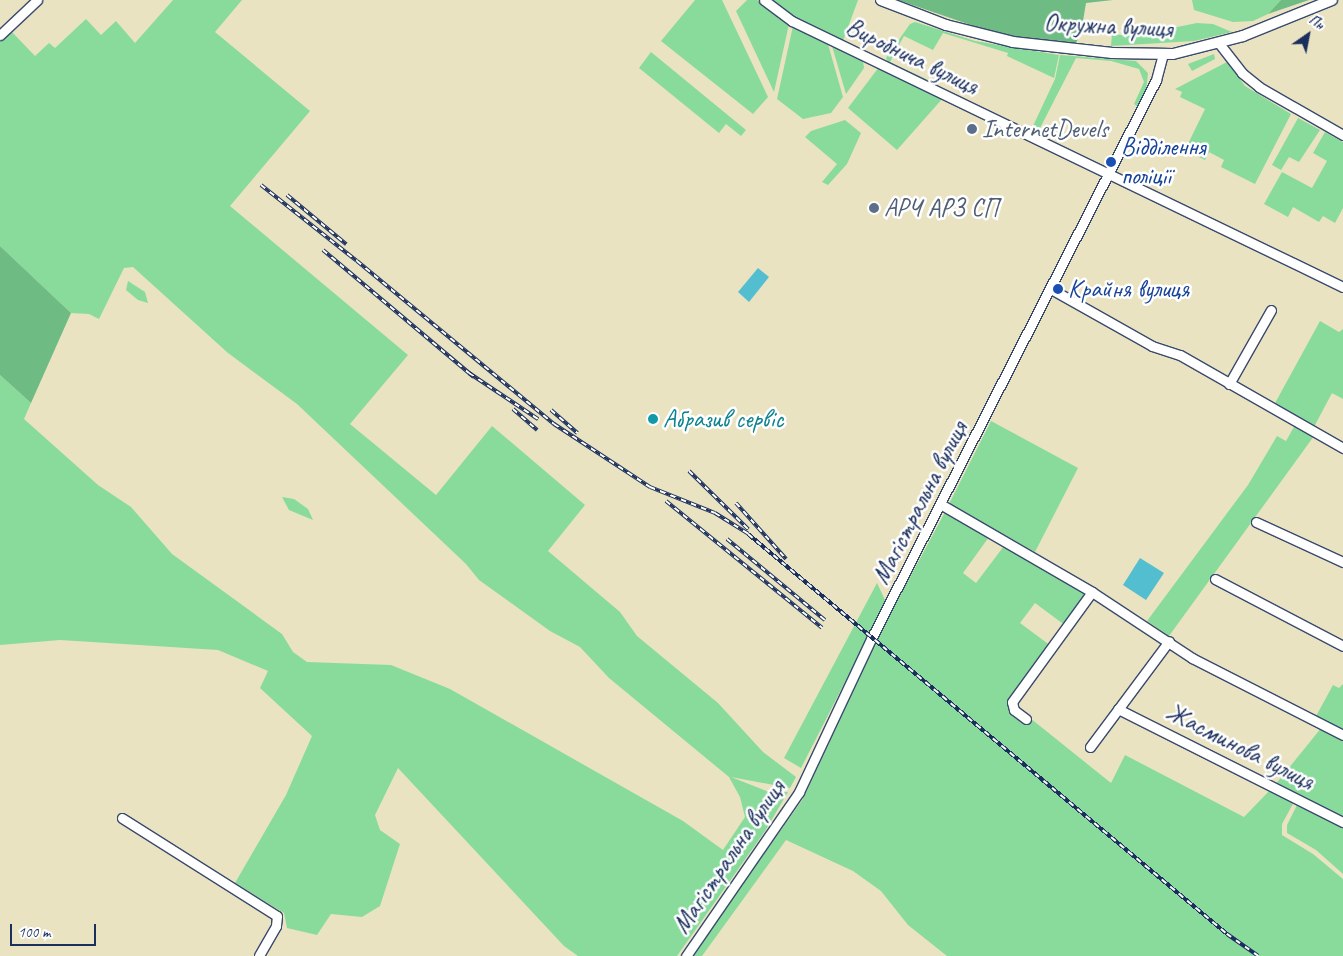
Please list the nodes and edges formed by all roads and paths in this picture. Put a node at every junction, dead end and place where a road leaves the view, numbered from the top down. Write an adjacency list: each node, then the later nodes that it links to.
1 (38, 0): 5 (street)
2 (764, 0): 9 (street, Виробнича вулиця)
3 (881, 0): 7 (main road, Окружна вулиця)
4 (1332, 0): 6 (main road, Окружна вулиця)
5 (0, 35)
6 (1218, 42): 7 (main road, Окружна вулиця); 8 (street)
7 (1163, 54): 9 (street, Магістральна вулиця)
8 (1343, 135)
9 (1110, 173): 10 (street, Виробнича вулиця); 11 (street, Магістральна вулиця)
10 (1343, 287)
11 (1051, 289): 13 (street); 15 (street, Магістральна вулиця)
12 (1271, 310): 13 (street)
13 (1229, 384): 14 (street)
14 (1343, 448)
15 (942, 505): 19 (street); 29 (street, Магістральна вулиця)
16 (1256, 522): 17 (street)
17 (1343, 562)
18 (1215, 579): 21 (street)
19 (1092, 592): 20 (street); 23 (street)
20 (1169, 641): 22 (street); 24 (street)
21 (1343, 646)
22 (1118, 709): 25 (street); 27 (street, Жасминова вулиця)
23 (1026, 719)
24 (1343, 734)
25 (1090, 747)
26 (122, 818): 28 (street)
27 (1343, 822)
28 (259, 956)
29 (686, 956)

